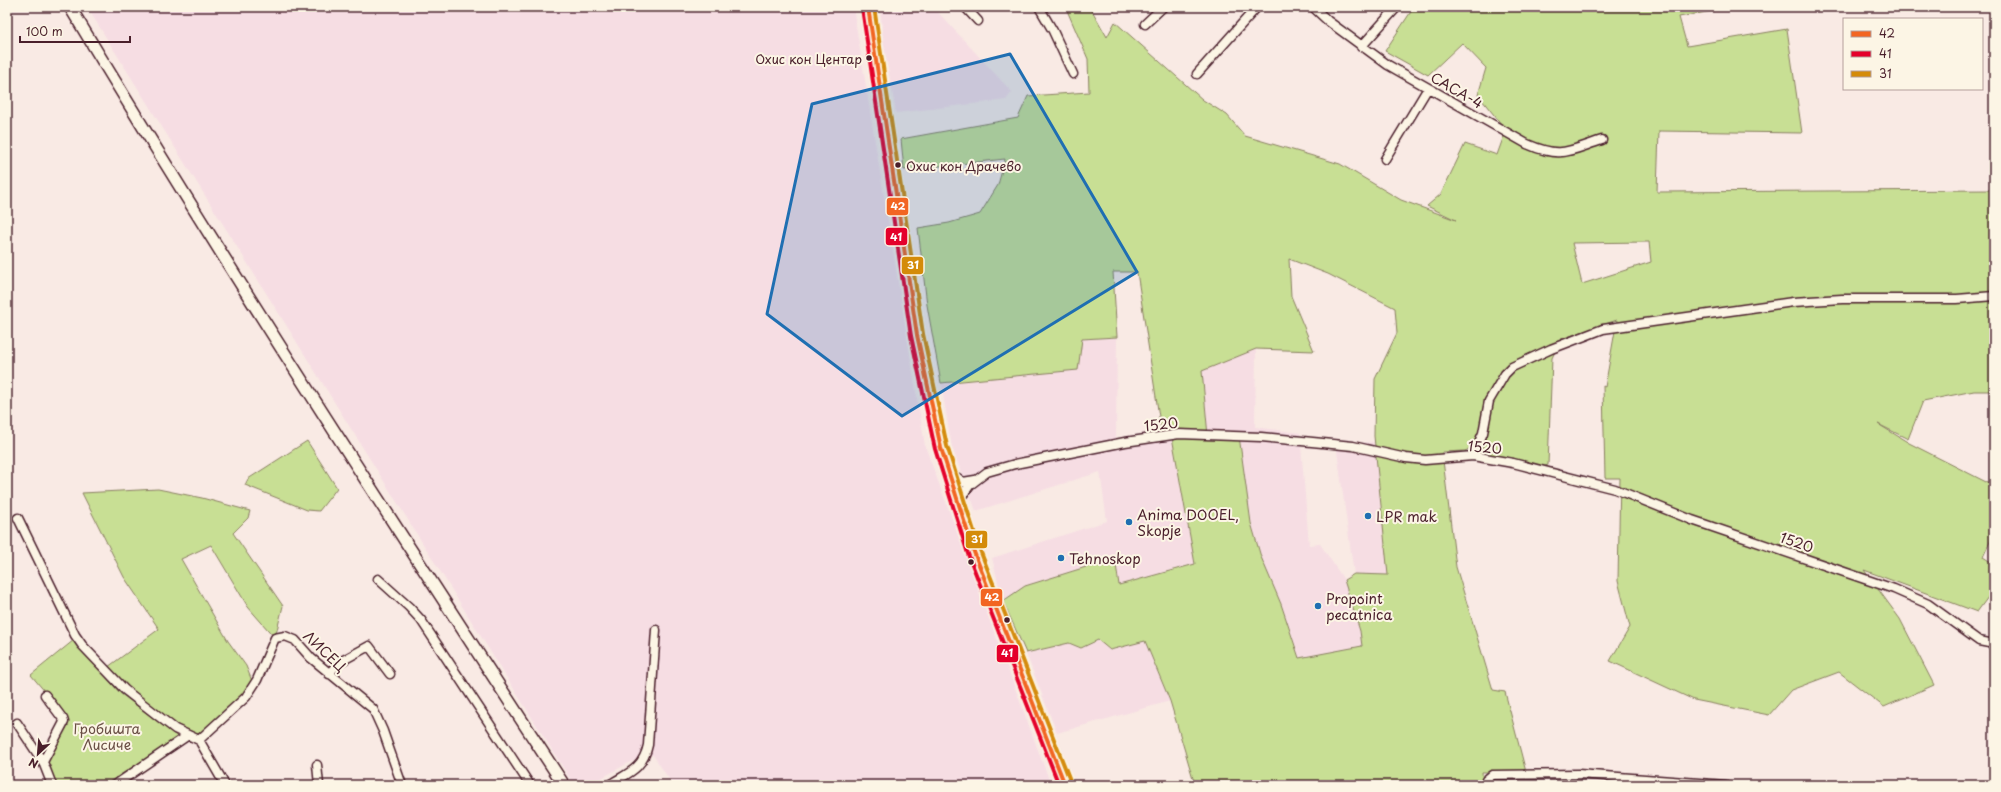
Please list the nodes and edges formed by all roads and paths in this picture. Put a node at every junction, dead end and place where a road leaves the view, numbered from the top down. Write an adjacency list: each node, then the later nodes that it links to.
1 (70, 7): 40 (street)
2 (868, 7): 19 (main road)
3 (965, 7): 9 (street)
4 (1039, 7): 12 (street)
5 (1163, 7): 10 (street)
6 (1257, 7): 13 (street)
7 (1313, 7): 11 (street, САСА-4)
8 (1397, 7): 11 (street)
9 (978, 21)
10 (1145, 24)
11 (1361, 47): 14 (street, САСА-4)
12 (1073, 74)
13 (1197, 74)
14 (1428, 88): 15 (street, САСА-4); 16 (street)
15 (1602, 140)
16 (1385, 159)
17 (1994, 296): 18 (street)
18 (1473, 456): 20 (street, 1520); 25 (street, 1520)
19 (947, 468): 20 (street); 21 (main road)
20 (975, 480): 21 (street, 1520)
21 (957, 503): 42 (main road)
22 (18, 518): 30 (street)
23 (378, 579): 39 (street)
24 (656, 630): 41 (street)
25 (1994, 644)
26 (329, 674): 27 (street); 31 (street, ЛИСЕЦ); 38 (street, ЛИСЕЦ)
27 (390, 674)
28 (45, 695): 32 (street)
29 (17, 723): 32 (street)
30 (187, 736): 31 (street); 35 (street)
31 (199, 740): 36 (street)
32 (43, 762): 34 (street)
33 (317, 765): 37 (street)
34 (52, 785)
35 (115, 785)
36 (225, 785)
37 (319, 785)
38 (402, 785)
39 (530, 785)
40 (564, 785)
41 (609, 785)
42 (1065, 785)
43 (1486, 785): 44 (street)
44 (1726, 785)

